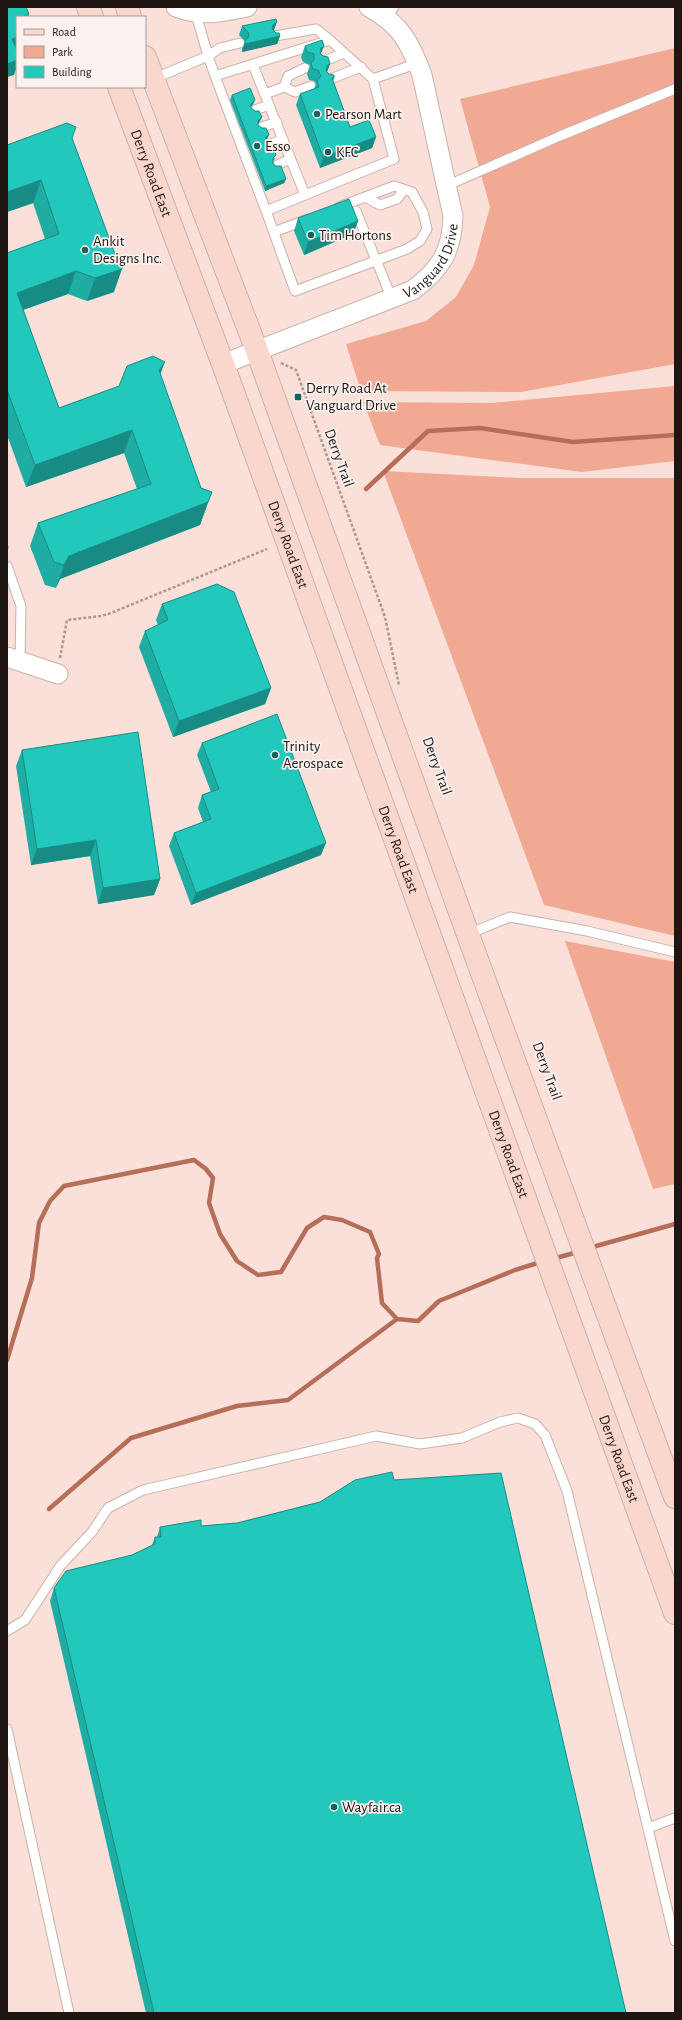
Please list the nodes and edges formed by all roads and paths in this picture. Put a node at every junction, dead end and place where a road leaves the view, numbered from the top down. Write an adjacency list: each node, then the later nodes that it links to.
1 (176, 7): 5 (street)
2 (248, 7): 5 (street)
3 (368, 7): 4 (street, Vanguard Drive)
4 (390, 12): 13 (street, Vanguard Drive)
5 (196, 14): 10 (lane)
6 (275, 36): 7 (lane)
7 (330, 40): 9 (lane); 14 (lane)
8 (240, 43): 10 (lane)
9 (344, 53): 12 (lane); 15 (lane)
10 (208, 56): 17 (lane); 18 (lane)
11 (146, 60): 18 (main road)
12 (322, 62)
13 (418, 63): 19 (lane); 34 (street, Vanguard Drive)
14 (253, 65): 17 (lane); 25 (lane)
15 (361, 67): 19 (lane); 20 (lane)
16 (305, 68): 22 (lane)
17 (215, 76): 39 (lane)
18 (153, 78): 45 (main road)
19 (373, 79): 36 (lane)
20 (328, 80)
21 (311, 86): 22 (lane)
22 (284, 87): 25 (lane)
23 (119, 88): 46 (main road, Derry Road East)
24 (675, 89): 34 (lane)
25 (265, 94): 26 (lane)
26 (269, 105): 27 (lane); 28 (lane)
27 (255, 110)
28 (277, 122): 29 (lane); 30 (lane)
29 (262, 127)
30 (283, 139): 31 (lane); 32 (lane)
31 (269, 145)
32 (290, 159): 33 (lane); 36 (lane)
33 (277, 165)
34 (446, 186): 44 (street, Vanguard Drive)
35 (404, 190): 37 (lane); 37 (lane); 43 (lane)
36 (305, 195): 39 (lane)
37 (365, 197): 38 (lane)
38 (330, 210)
39 (266, 211): 42 (lane)
40 (356, 211): 43 (lane)
41 (316, 216): 42 (lane)
42 (274, 232): 43 (lane)
43 (376, 262): 44 (lane)
44 (392, 299): 45 (street, Vanguard Drive)
45 (257, 350): 46 (street, Vanguard Drive); 51 (path, Derry Trail); 52 (main road)
46 (223, 364): 55 (main road, Derry Road East)
47 (267, 549): 50 (path)
48 (7, 566): 49 (lane)
49 (13, 659): 50 (street)
50 (58, 674)
51 (400, 687)
52 (468, 934): 53 (lane); 54 (main road)
53 (675, 952)
54 (675, 1497)
55 (675, 1613)
56 (7, 1631): 59 (lane)
57 (7, 1729): 61 (lane)
58 (675, 1818): 59 (lane)
59 (648, 1828): 60 (lane)
60 (675, 1941)
61 (68, 2013)

